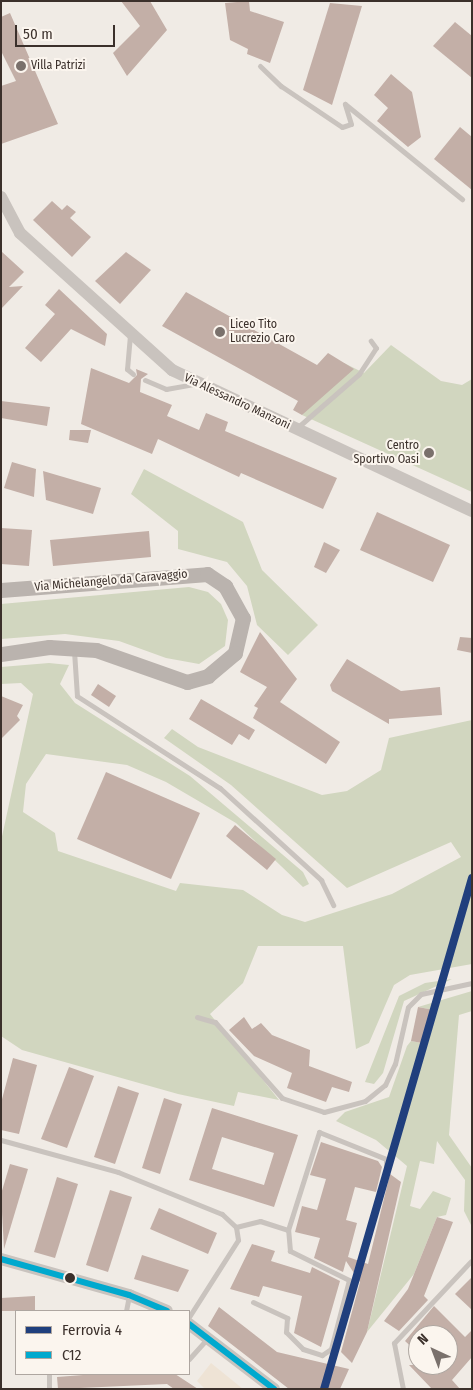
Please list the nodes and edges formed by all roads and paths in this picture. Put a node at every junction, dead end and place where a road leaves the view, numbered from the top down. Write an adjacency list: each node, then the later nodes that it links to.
1 (260, 66): 3 (lane)
2 (1, 197): 4 (street, Via Alessandro Manzoni)
3 (462, 199)
4 (130, 335): 6 (lane); 8 (street, Via Alessandro Manzoni)
5 (371, 341): 9 (lane)
6 (133, 374)
7 (146, 380): 8 (lane)
8 (194, 384): 9 (street, Via Alessandro Manzoni)
9 (295, 430): 10 (street, Via Alessandro Manzoni)
10 (472, 511)
11 (1, 590): 12 (main road, Via Michelangelo da Caravaggio)
12 (74, 648): 13 (main road, Via Michelangelo da Caravaggio); 14 (lane)
13 (1, 654)
14 (333, 905)
15 (472, 983): 16 (lane)
16 (198, 1017)
17 (1, 1140): 18 (lane)
18 (236, 1227): 19 (lane); 27 (lane)
19 (288, 1230): 20 (lane); 24 (lane)
20 (362, 1255)
21 (1, 1259): 23 (street)
22 (471, 1261): 34 (lane)
23 (129, 1295): 25 (lane); 26 (street)
24 (253, 1302)
25 (126, 1310)
26 (165, 1310)
27 (190, 1315)
28 (190, 1325): 29 (street)
29 (207, 1339): 30 (lane); 33 (street)
30 (190, 1358)
31 (49, 1375): 32 (lane)
32 (49, 1389)
33 (274, 1389)
34 (403, 1389)

